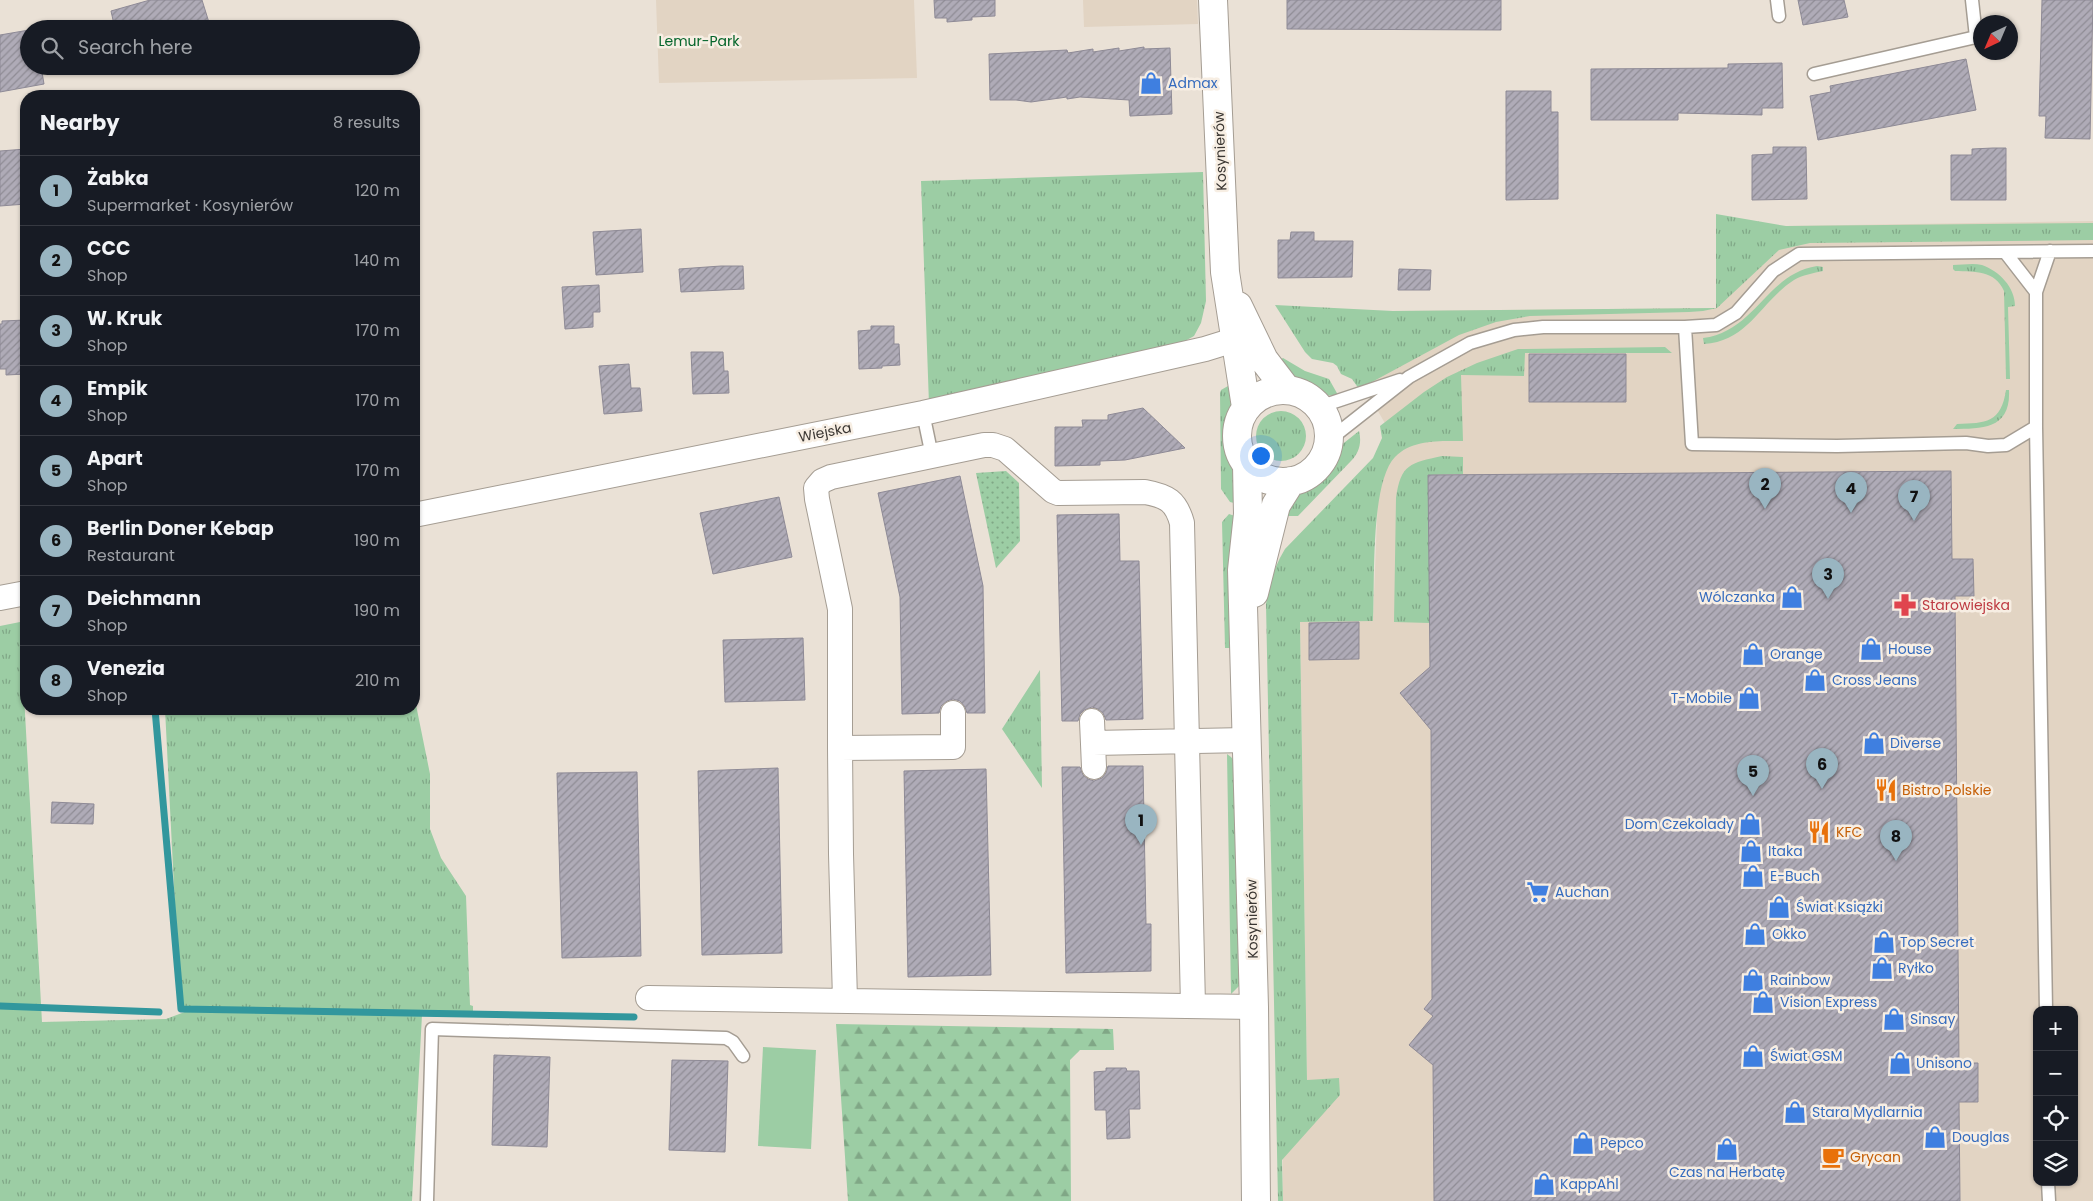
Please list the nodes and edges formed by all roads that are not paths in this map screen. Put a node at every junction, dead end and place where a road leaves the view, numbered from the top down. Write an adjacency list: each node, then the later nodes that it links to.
1 (1214, 0): 9 (main road, Kosynierów)
2 (1777, 0): 4 (lane)
3 (1972, 0): 5 (lane)
4 (1779, 16)
5 (1814, 74)
6 (2093, 251): 8 (lane)
7 (2005, 252): 8 (lane); 10 (lane); 11 (lane)
8 (2050, 252): 10 (lane)
9 (1225, 272): 12 (main road, Kosynierów); 14 (main road, Kosynierów)
10 (2036, 292): 18 (lane)
11 (1685, 327): 13 (lane); 18 (lane)
12 (1234, 340): 15 (main road, Kosynierów); 17 (street, Wiejska)
13 (1410, 377): 16 (lane); 19 (lane)
14 (1287, 390): 15 (main road); 16 (main road)
15 (1246, 407): 21 (main road)
16 (1319, 407): 19 (main road)
17 (924, 413): 20 (lane); 23 (street, Wiejska)
18 (2036, 427): 35 (lane)
19 (1329, 440): 22 (main road)
20 (932, 456): 29 (street); 30 (street)
21 (1247, 465): 22 (main road); 26 (main road, Kosynierów)
22 (1291, 481): 26 (main road, Kosynierów)
23 (420, 514)
24 (20, 594): 25 (street)
25 (0, 598)
26 (1244, 636): 28 (main road, Kosynierów)
27 (953, 713): 30 (street)
28 (1247, 740): 29 (street); 36 (main road, Kosynierów)
29 (1187, 741): 31 (street); 34 (street)
30 (840, 748): 33 (street)
31 (1094, 767)
32 (648, 998): 33 (street)
33 (845, 1000): 34 (street)
34 (1193, 1006): 36 (street)
35 (2046, 1006)
36 (1254, 1007): 40 (main road, Kosynierów)
37 (743, 1056): 39 (lane)
38 (2048, 1186): 41 (lane)
39 (427, 1201)
40 (1256, 1201)
41 (2049, 1201)

